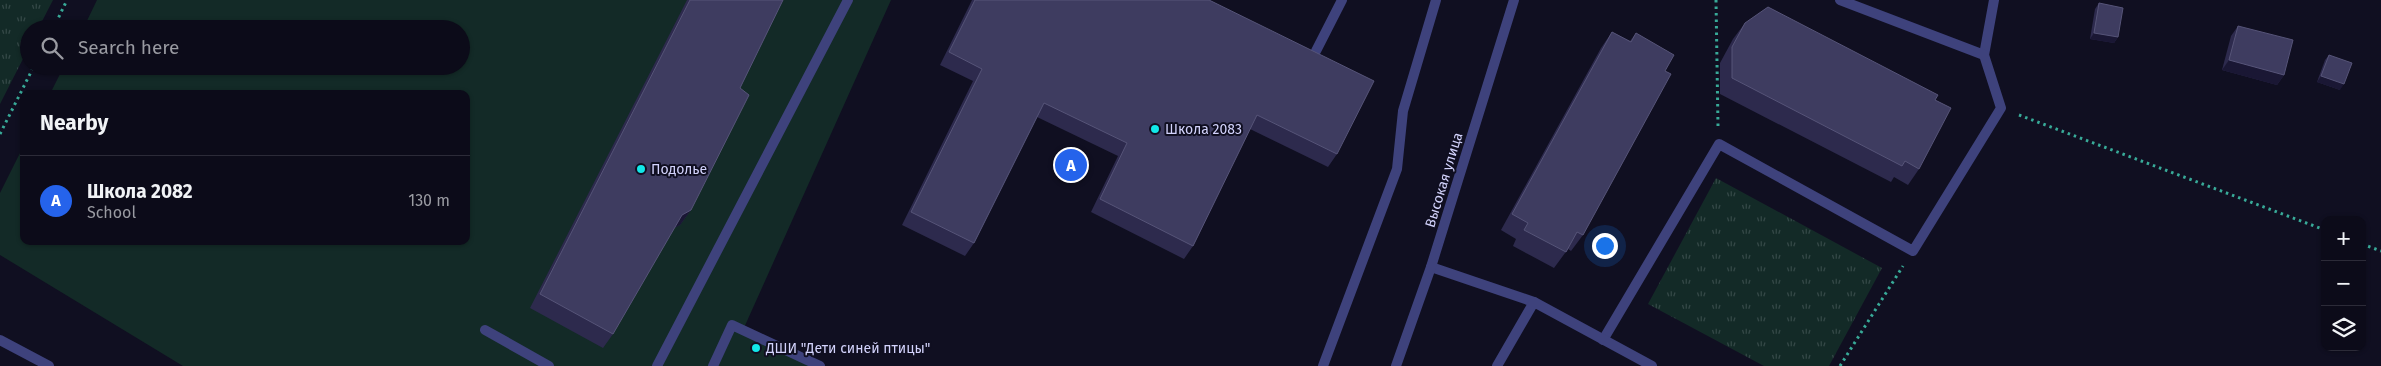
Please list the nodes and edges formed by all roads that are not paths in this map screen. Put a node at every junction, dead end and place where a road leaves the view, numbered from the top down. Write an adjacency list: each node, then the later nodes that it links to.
1 (848, 0): 16 (street)
2 (1342, 0): 7 (street)
3 (1436, 0): 19 (street)
4 (1514, 0): 9 (street, Высокая улица)
5 (1840, 0): 8 (street)
6 (1994, 0): 8 (street)
7 (1316, 51)
8 (1984, 55): 13 (street)
9 (1431, 267): 10 (street); 20 (street, Высокая улица)
10 (1534, 302): 13 (street); 21 (street)
11 (484, 330): 15 (street)
12 (0, 340): 14 (street)
13 (1603, 340): 22 (street)
14 (49, 366)
15 (549, 366)
16 (658, 366)
17 (713, 366): 18 (street)
18 (820, 366)
19 (1323, 366)
20 (1396, 366)
21 (1497, 366)
22 (1652, 366)

